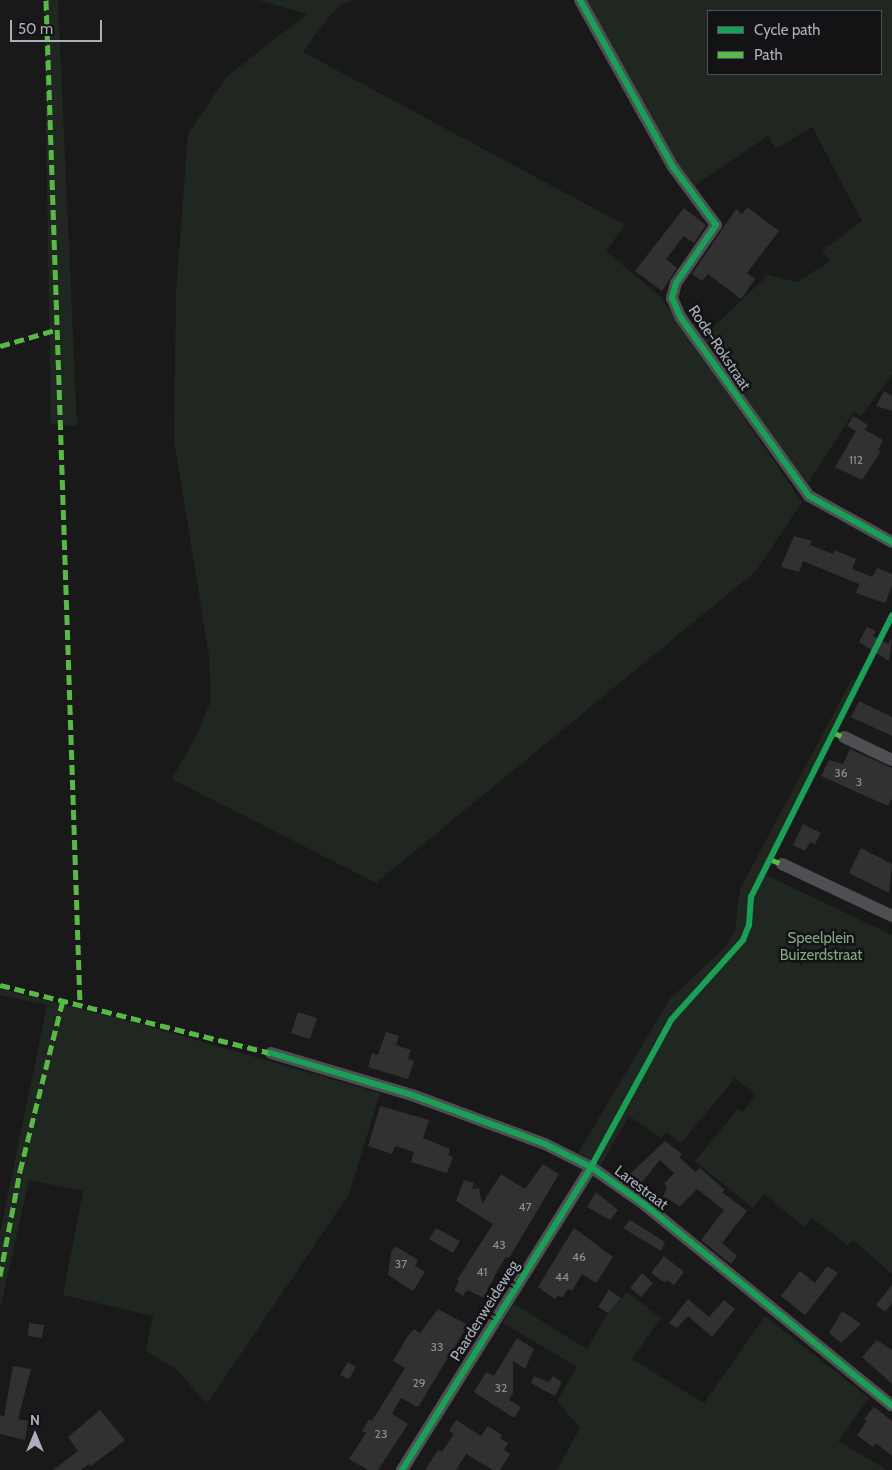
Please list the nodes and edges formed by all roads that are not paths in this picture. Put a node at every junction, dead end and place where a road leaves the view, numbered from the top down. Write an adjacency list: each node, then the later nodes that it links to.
1 (580, 0): 2 (street, Rode-Rokstraat)
2 (892, 542)
3 (844, 737): 4 (street)
4 (892, 760)
5 (782, 864): 6 (street)
6 (892, 916)
7 (271, 1053): 8 (street, Larestraat)
8 (591, 1167): 9 (street, Larestraat); 10 (street, Paardenweideweg)
9 (892, 1406)
10 (402, 1470)

